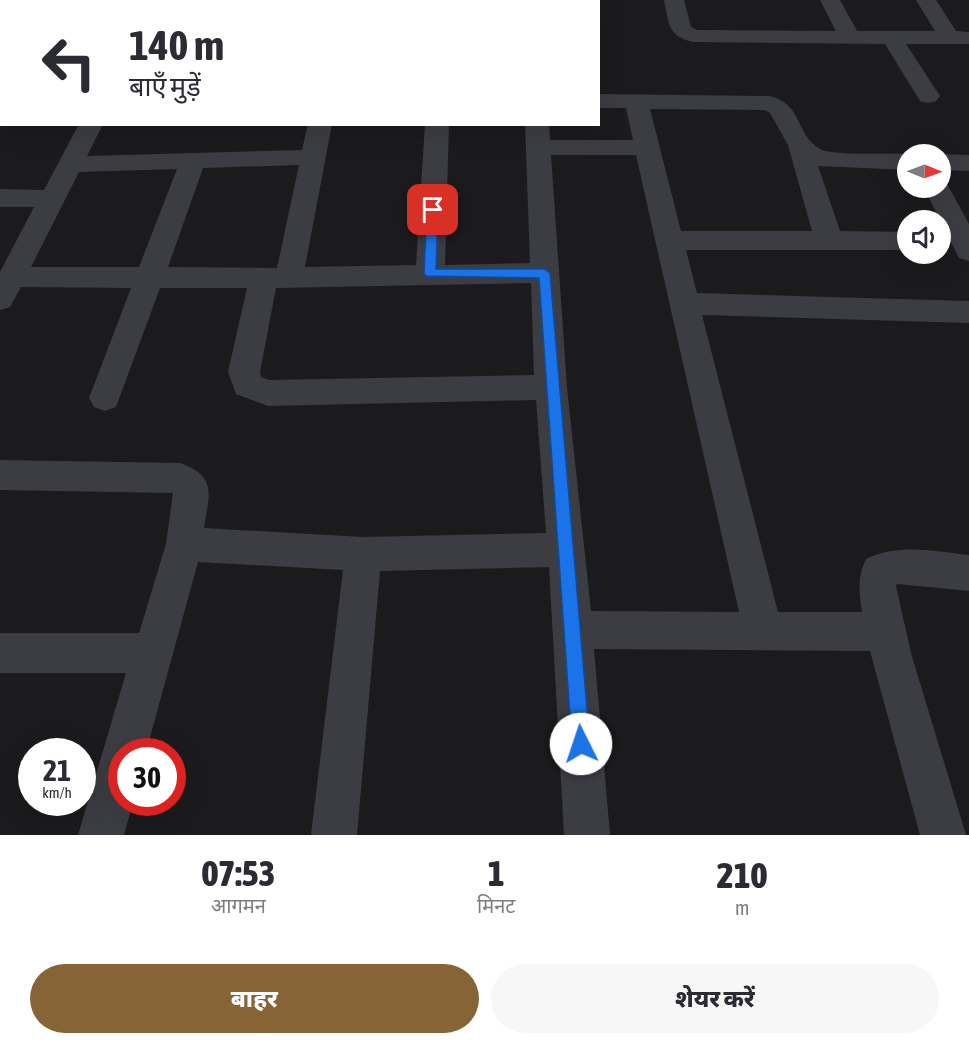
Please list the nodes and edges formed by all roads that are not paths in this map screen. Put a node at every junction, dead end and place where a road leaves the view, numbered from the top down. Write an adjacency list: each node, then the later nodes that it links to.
1 (674, 0): 4 (street)
2 (830, 0): 4 (street)
3 (926, 0): 6 (street)
4 (850, 38): 5 (street)
5 (892, 38): 6 (street); 7 (street)
6 (959, 38)
7 (928, 96)
8 (600, 101): 9 (street)
9 (636, 101): 14 (street); 15 (street)
10 (90, 126): 21 (street)
11 (320, 126): 16 (street)
12 (437, 126): 29 (street)
13 (538, 136): 14 (street); 30 (street)
14 (647, 147): 25 (street)
15 (799, 147): 18 (street); 26 (street)
16 (313, 158): 17 (street); 32 (street)
17 (194, 160): 21 (street); 31 (street)
18 (897, 162)
19 (951, 162): 20 (street)
20 (969, 163)
21 (71, 164): 24 (street)
22 (0, 198): 24 (street)
23 (941, 198): 28 (street)
24 (53, 199): 33 (street)
25 (669, 240): 26 (street); 34 (street)
26 (829, 241): 27 (street)
27 (897, 242)
28 (961, 244)
29 (430, 273): 30 (street); 32 (street)
30 (544, 273): 36 (street)
31 (150, 277): 32 (street); 33 (street); 37 (street)
32 (277, 277): 36 (street)
33 (6, 288)
34 (685, 304): 35 (street); 44 (street)
35 (969, 312)
36 (551, 387): 40 (street)
37 (105, 399)
38 (0, 475): 39 (street)
39 (184, 544): 41 (street); 47 (street)
40 (565, 549): 41 (street); 43 (street)
41 (363, 554): 51 (street)
42 (969, 573): 45 (street)
43 (573, 630): 44 (street); 52 (street)
44 (763, 631): 45 (street)
45 (884, 632): 53 (street)
46 (0, 653): 47 (street)
47 (151, 653): 48 (street)
48 (128, 738)
49 (108, 810): 50 (street)
50 (101, 835)
51 (334, 835)
52 (587, 835)
53 (943, 835)

